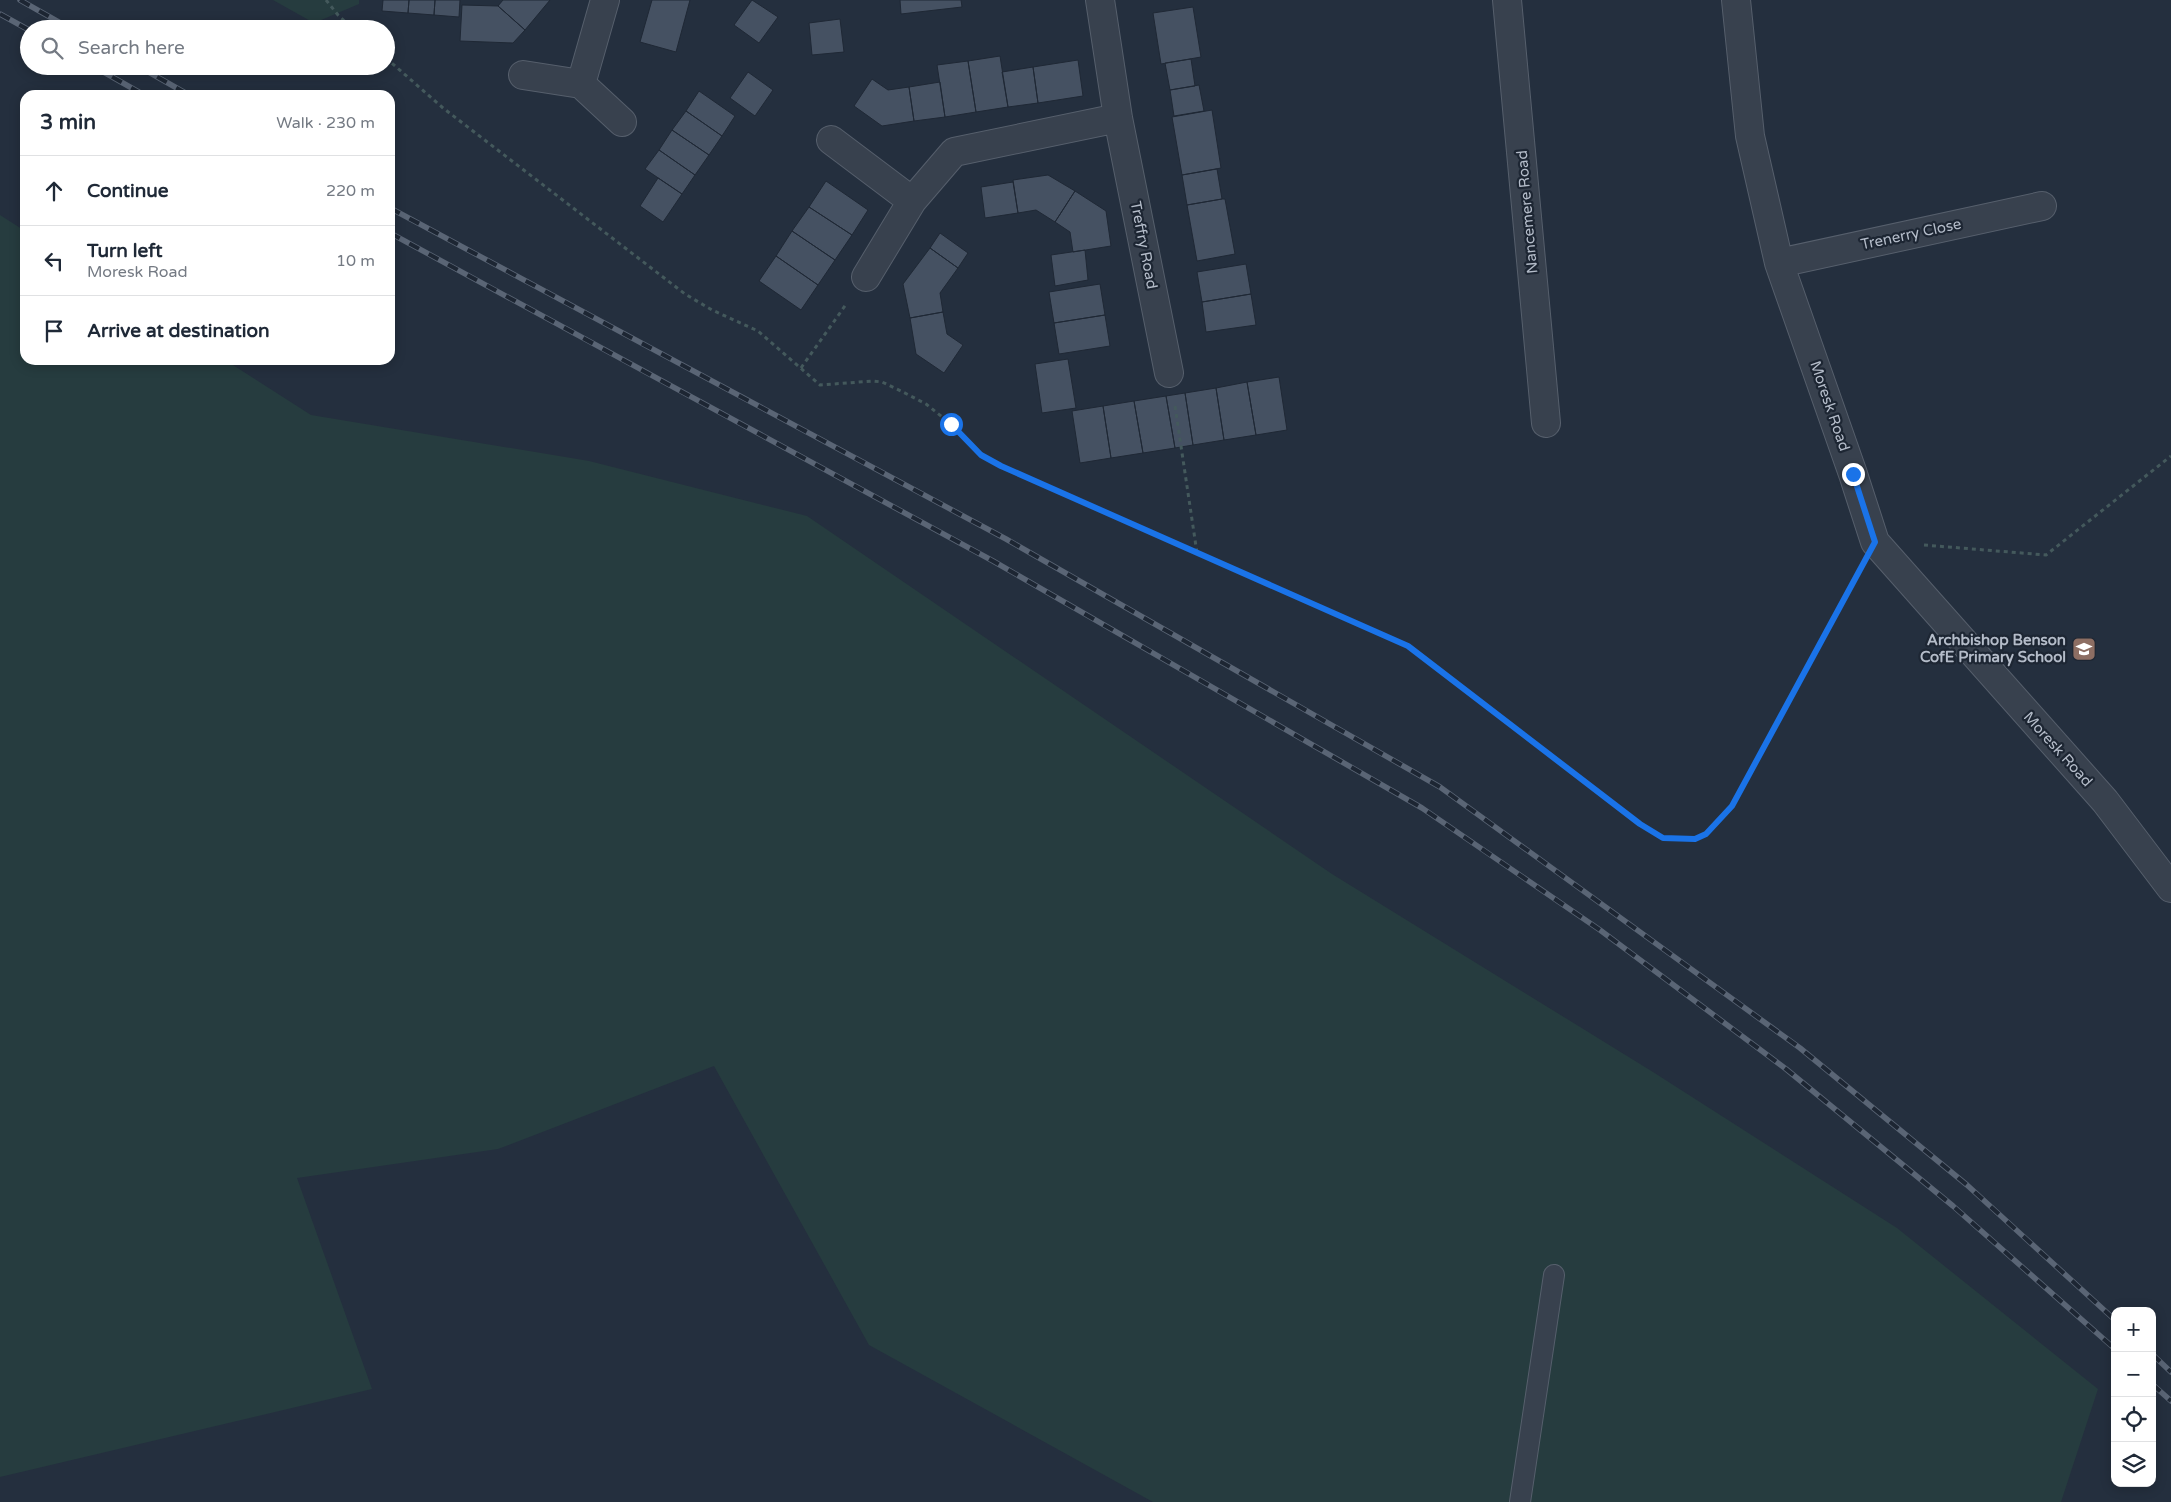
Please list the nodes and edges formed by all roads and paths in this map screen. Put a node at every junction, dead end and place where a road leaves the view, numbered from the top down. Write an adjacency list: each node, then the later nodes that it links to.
1 (326, 0): 6 (path)
2 (605, 0): 9 (street)
3 (1100, 0): 10 (street, Treffry Road)
4 (1508, 0): 19 (street, Nancemere Road)
5 (1736, 0): 15 (street, Moresk Road)
6 (343, 20)
7 (395, 66): 17 (path)
8 (523, 75): 9 (street)
9 (581, 84): 11 (street)
10 (1118, 118): 13 (street); 18 (street, Treffry Road)
11 (622, 122)
12 (831, 140): 13 (street)
13 (912, 201): 16 (street)
14 (2042, 206): 15 (street, Trenerry Close)
15 (1779, 263): 21 (street, Moresk Road)
16 (866, 277): 17 (path)
17 (801, 368): 22 (path)
18 (1169, 373): 22 (path)
19 (1546, 423)
20 (2171, 456): 21 (path)
21 (1875, 542): 22 (path); 23 (street, Moresk Road)
22 (1197, 554)
23 (2171, 888)
24 (1554, 1275): 25 (lane)
25 (1520, 1502)

